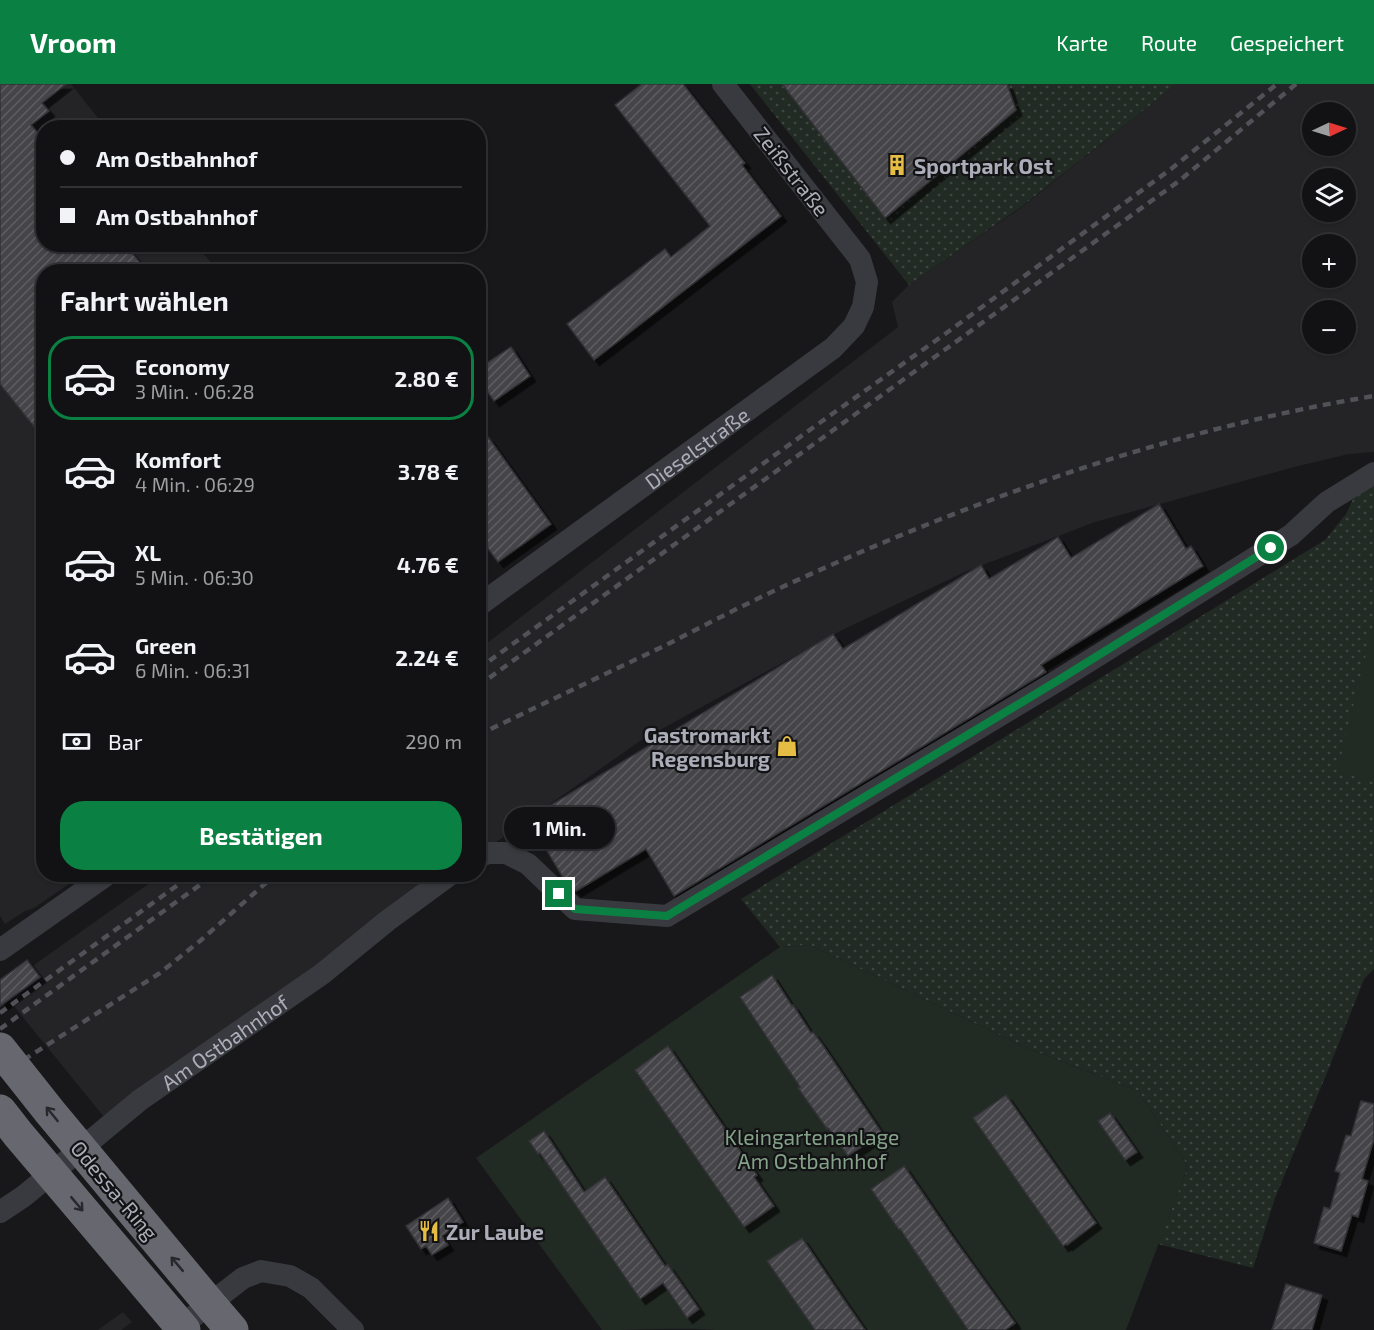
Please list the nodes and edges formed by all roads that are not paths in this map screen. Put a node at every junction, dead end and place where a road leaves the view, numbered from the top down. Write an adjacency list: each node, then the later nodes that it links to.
1 (723, 84): 2 (street, Zeißstraße)
2 (860, 259): 4 (street, Dieselstraße)
3 (1374, 473): 5 (street)
4 (486, 600)
5 (486, 854)
6 (97, 882): 8 (street)
7 (439, 882): 11 (street, Am Ostbahnhof)
8 (0, 950)
9 (0, 1049): 12 (highway, Odessa-Ring, one-way to 9, bridge)
10 (0, 1111): 14 (highway, Odessa-Ring, one-way to 14, bridge)
11 (0, 1212)
12 (223, 1319)
13 (176, 1330): 15 (street)
14 (184, 1330)
15 (353, 1330)

